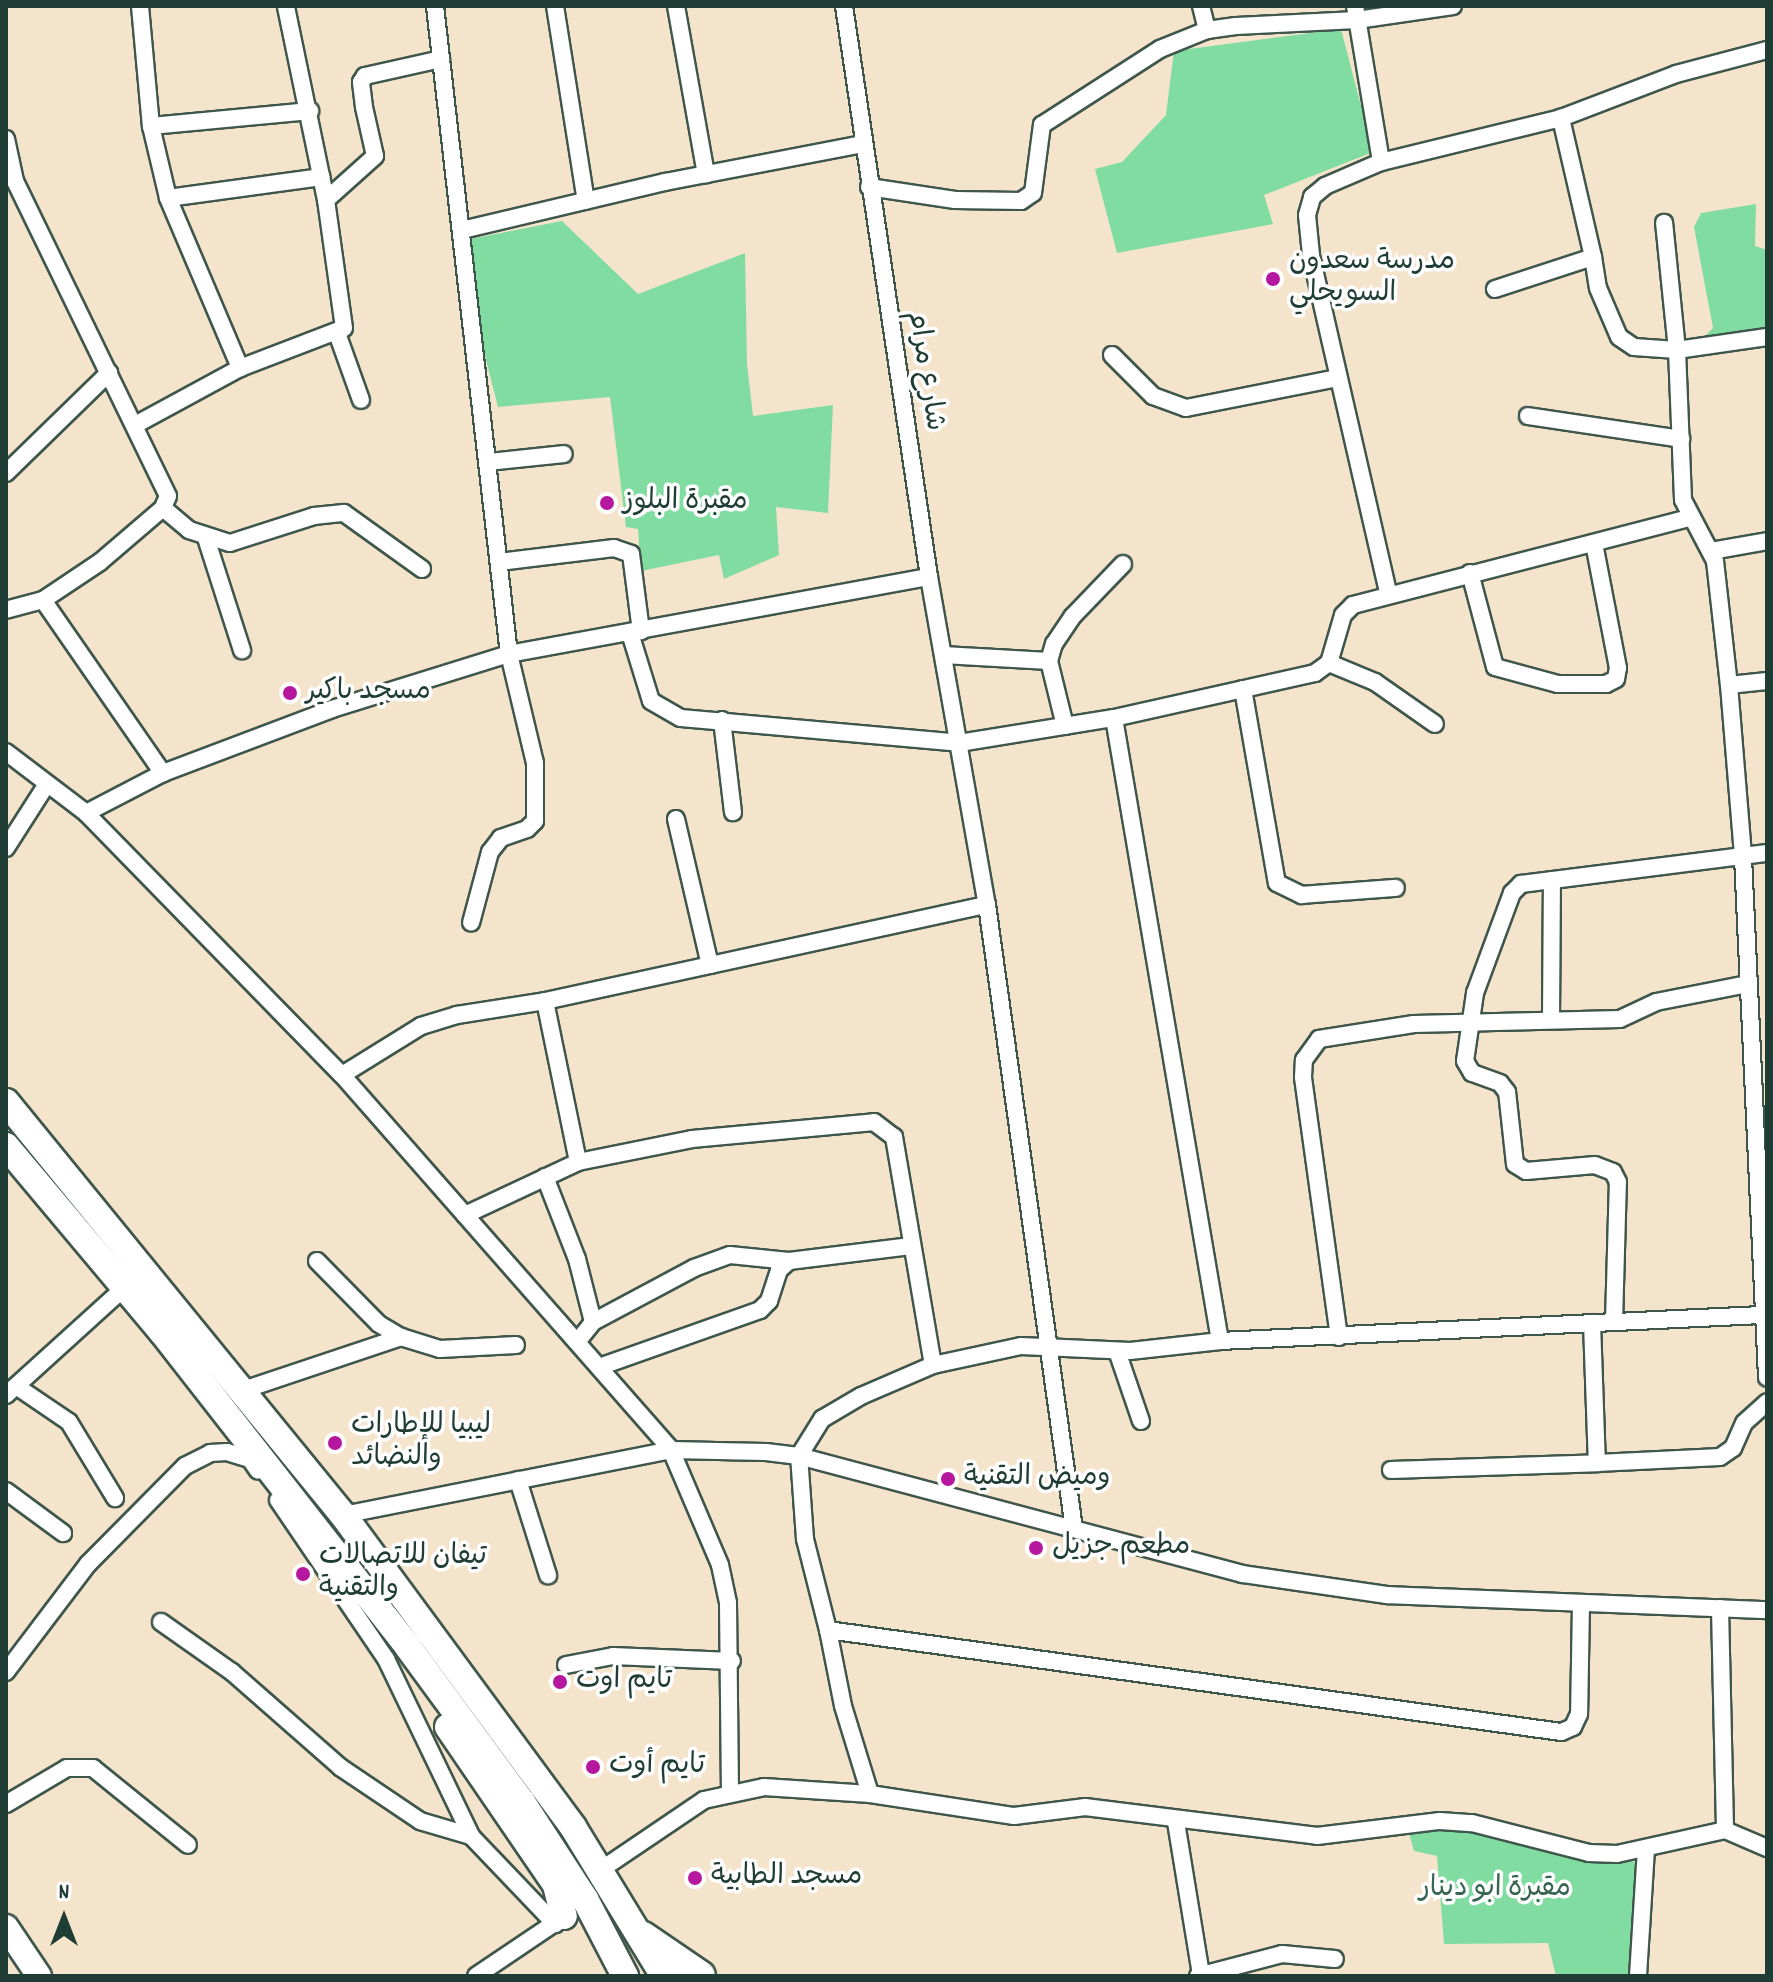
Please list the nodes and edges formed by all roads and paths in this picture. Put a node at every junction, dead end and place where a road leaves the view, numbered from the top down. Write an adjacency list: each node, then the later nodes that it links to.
1 (140, 6): 15 (street)
2 (286, 6): 13 (street)
3 (435, 6): 12 (street)
4 (555, 6): 24 (street)
5 (676, 6): 19 (street)
6 (844, 6): 17 (street, شارع مرام)
7 (1201, 6): 10 (street)
8 (1453, 6): 9 (street)
9 (1356, 13): 10 (street); 18 (street)
10 (1207, 30): 21 (street)
11 (1767, 50): 14 (street)
12 (441, 59): 23 (street); 26 (street)
13 (310, 111): 15 (street); 20 (street)
14 (1561, 118): 18 (street); 27 (street)
15 (151, 126): 22 (street)
16 (6, 139): 34 (street)
17 (863, 144): 19 (street); 21 (street, شارع مرام)
18 (1381, 162): 35 (street)
19 (706, 174): 24 (street)
20 (322, 177): 22 (street); 23 (street)
21 (869, 187): 53 (street, شارع مرام)
22 (168, 198): 33 (street)
23 (326, 200): 29 (street)
24 (586, 201): 26 (street)
25 (1664, 223): 31 (street)
26 (462, 230): 41 (street)
27 (1593, 257): 28 (street); 31 (street)
28 (1495, 289)
29 (337, 333): 33 (street); 36 (street)
30 (1767, 337): 31 (street)
31 (1677, 350): 39 (street)
32 (1112, 355): 35 (street)
33 (240, 368): 38 (street)
34 (109, 373): 38 (street); 42 (street)
35 (1338, 378): 54 (street)
36 (361, 400)
37 (1528, 416): 39 (street)
38 (135, 425): 43 (street)
39 (1681, 439): 44 (street)
40 (564, 454): 41 (street)
41 (488, 462): 49 (street)
42 (7, 468)
43 (163, 508): 45 (street); 55 (street)
44 (1689, 518): 47 (street); 48 (street)
45 (206, 538): 51 (street); 58 (street)
46 (1767, 541): 48 (street)
47 (1594, 543): 52 (street); 52 (street)
48 (1711, 551): 64 (street)
49 (499, 562): 57 (street); 59 (street)
50 (1123, 564): 61 (street)
51 (422, 569)
52 (1470, 573): 54 (street)
53 (929, 577): 57 (street); 60 (street, شارع مرام)
54 (1388, 592): 62 (street)
55 (43, 600): 56 (street); 72 (street)
56 (6, 610)
57 (636, 632): 59 (street); 67 (street)
58 (242, 650)
59 (509, 654): 72 (street); 83 (street)
60 (943, 655): 61 (street); 70 (street, شارع مرام)
61 (1049, 661): 69 (street)
62 (1329, 663): 65 (street); 68 (street)
63 (1767, 681): 64 (street)
64 (1729, 685): 79 (street)
65 (1243, 689): 66 (street); 81 (street)
66 (1114, 718): 69 (street); 108 (street)
67 (722, 720): 70 (street); 74 (street)
68 (1435, 724)
69 (1065, 726): 70 (street)
70 (959, 743): 82 (street, شارع مرام)
71 (6, 752): 73 (street)
72 (163, 773): 75 (street)
73 (47, 784): 75 (street); 77 (street)
74 (733, 812)
75 (86, 813): 89 (street)
76 (676, 819): 84 (street)
77 (6, 848)
78 (1767, 853): 79 (street)
79 (1743, 857): 80 (street); 85 (street)
80 (1552, 880): 87 (street); 88 (street)
81 (1396, 888)
82 (987, 905): 84 (street); 111 (street, شارع مرام)
83 (471, 923)
84 (710, 965): 86 (street)
85 (1748, 984): 87 (street); 91 (street)
86 (545, 1001): 89 (street); 93 (street)
87 (1551, 1018): 88 (street)
88 (1469, 1021): 103 (street); 107 (street)
89 (342, 1075): 95 (street)
90 (6, 1102): 105 (main road)
91 (1760, 1106): 97 (street)
92 (6, 1146): 100 (main road)
93 (578, 1162): 94 (street); 96 (street)
94 (545, 1177): 95 (street); 102 (street)
95 (465, 1215): 109 (street)
96 (911, 1246): 99 (street); 113 (street)
97 (1763, 1259): 101 (street)
98 (317, 1261): 106 (street)
99 (789, 1261): 102 (street); 114 (street)
100 (125, 1287): 105 (main road); 117 (street)
101 (1761, 1315): 103 (street); 115 (street)
102 (593, 1322): 109 (street)
103 (1614, 1322): 104 (street)
104 (1592, 1323): 107 (street); 122 (street)
105 (173, 1325): 116 (main road); 139 (main road)
106 (401, 1337): 110 (street); 116 (street)
107 (1339, 1337): 108 (street)
108 (1220, 1341): 112 (street)
109 (577, 1342): 114 (street)
110 (516, 1345)
111 (1051, 1345): 112 (street); 113 (street); 128 (street, شارع مرام)
112 (1117, 1351): 119 (street)
113 (933, 1365): 121 (street)
114 (599, 1367): 120 (street)
115 (1767, 1377)
116 (243, 1390): 127 (main road)
117 (11, 1391): 126 (street)
118 (1767, 1402): 122 (street)
119 (1141, 1421)
120 (671, 1450): 121 (street); 124 (street); 136 (street)
121 (799, 1456): 128 (street); 135 (street)
122 (1597, 1463): 123 (street)
123 (1391, 1470)
124 (518, 1480): 127 (street); 130 (street)
125 (6, 1491): 129 (street)
126 (115, 1498)
127 (343, 1515): 149 (main road)
128 (1074, 1529): 131 (street)
129 (63, 1533)
130 (548, 1575)
131 (1581, 1604): 132 (street); 135 (street)
132 (1720, 1608): 133 (street); 144 (street)
133 (1767, 1610)
134 (161, 1622): 145 (street)
135 (828, 1630): 141 (street)
136 (732, 1661): 137 (street); 140 (street)
137 (566, 1665)
138 (6, 1672): 145 (street)
139 (427, 1672): 150 (main road); 151 (main road)
140 (730, 1791): 141 (street); 149 (street)
141 (870, 1794): 143 (street)
142 (6, 1804): 146 (street)
143 (1176, 1822): 148 (street); 155 (street)
144 (1725, 1830): 147 (street); 148 (street)
145 (471, 1836): 151 (street)
146 (188, 1845)
147 (1767, 1848)
148 (1646, 1849): 161 (street)
149 (602, 1869): 153 (main road)
150 (585, 1899): 151 (street); 158 (main road)
151 (560, 1920): 157 (street)
152 (6, 1927): 156 (street)
153 (643, 1937): 159 (main road); 160 (highway)
154 (1335, 1959): 155 (street)
155 (1199, 1975)
156 (39, 1976)
157 (476, 1976)
158 (625, 1976)
159 (664, 1976)
160 (700, 1976)
161 (1638, 1976)

